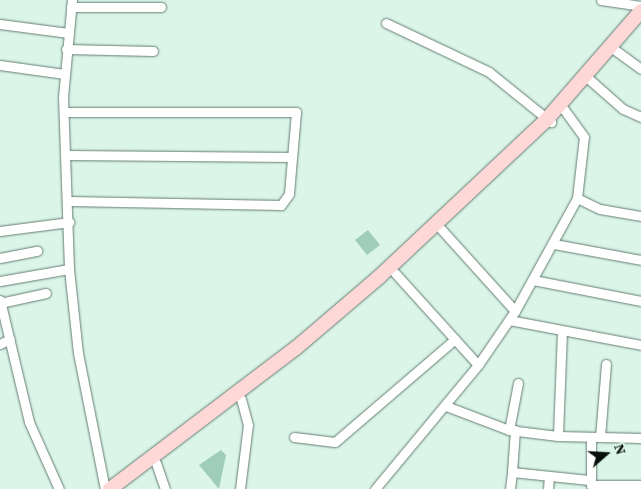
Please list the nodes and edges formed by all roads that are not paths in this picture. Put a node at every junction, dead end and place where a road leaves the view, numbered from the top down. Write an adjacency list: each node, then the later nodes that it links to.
1 (600, 0): 3 (street)
2 (72, 3): 4 (street); 8 (street)
3 (641, 6)
4 (161, 7)
5 (641, 19): 10 (main road); 19 (main road)
6 (386, 23): 19 (street)
7 (0, 24): 8 (street)
8 (68, 33): 9 (street)
9 (66, 49): 11 (street); 14 (street)
10 (615, 50): 13 (street); 15 (main road)
11 (154, 51)
12 (0, 64): 14 (street)
13 (641, 69)
14 (64, 74): 17 (street)
15 (590, 80): 16 (main road); 18 (street)
16 (564, 109): 19 (main road); 22 (street)
17 (64, 112): 20 (street); 21 (street)
18 (641, 117)
19 (549, 120): 26 (main road); 63 (main road)
20 (68, 155): 21 (street); 23 (street)
21 (292, 158): 23 (street)
22 (577, 198): 24 (street); 28 (street)
23 (68, 201): 25 (street)
24 (641, 216)
25 (68, 222): 27 (street); 32 (street)
26 (441, 229): 33 (main road); 39 (street)
27 (0, 231)
28 (554, 244): 31 (street); 34 (street)
29 (37, 251): 30 (street)
30 (0, 258)
31 (641, 260)
32 (69, 269): 35 (street); 62 (street)
33 (395, 273): 43 (street); 49 (main road)
34 (533, 280): 37 (street); 39 (street)
35 (0, 281)
36 (46, 293): 38 (street)
37 (641, 301)
38 (0, 302): 42 (street)
39 (515, 311): 40 (street)
40 (509, 320): 41 (street); 47 (street)
41 (562, 331): 45 (street); 52 (street)
42 (10, 339): 44 (street); 61 (street)
43 (455, 339): 47 (street); 53 (street)
44 (0, 344)
45 (641, 345)
46 (606, 364): 54 (street)
47 (478, 365): 50 (street)
48 (518, 383): 51 (street)
49 (242, 399): 56 (main road); 66 (street)
50 (446, 406): 51 (street); 68 (street)
51 (512, 430): 52 (street); 57 (street)
52 (558, 436): 54 (street)
53 (294, 437)
54 (596, 437): 55 (street); 59 (street)
55 (641, 438)
56 (156, 463): 64 (main road); 65 (street)
57 (512, 472): 58 (street); 69 (street)
58 (548, 476): 59 (street); 70 (street)
59 (589, 480): 60 (street)
60 (641, 485)
61 (59, 489)
62 (104, 489)
63 (110, 489)
64 (123, 489)
65 (165, 489)
66 (240, 489): 67 (street)
67 (245, 489)
68 (375, 489)
69 (510, 489)
70 (548, 489)

